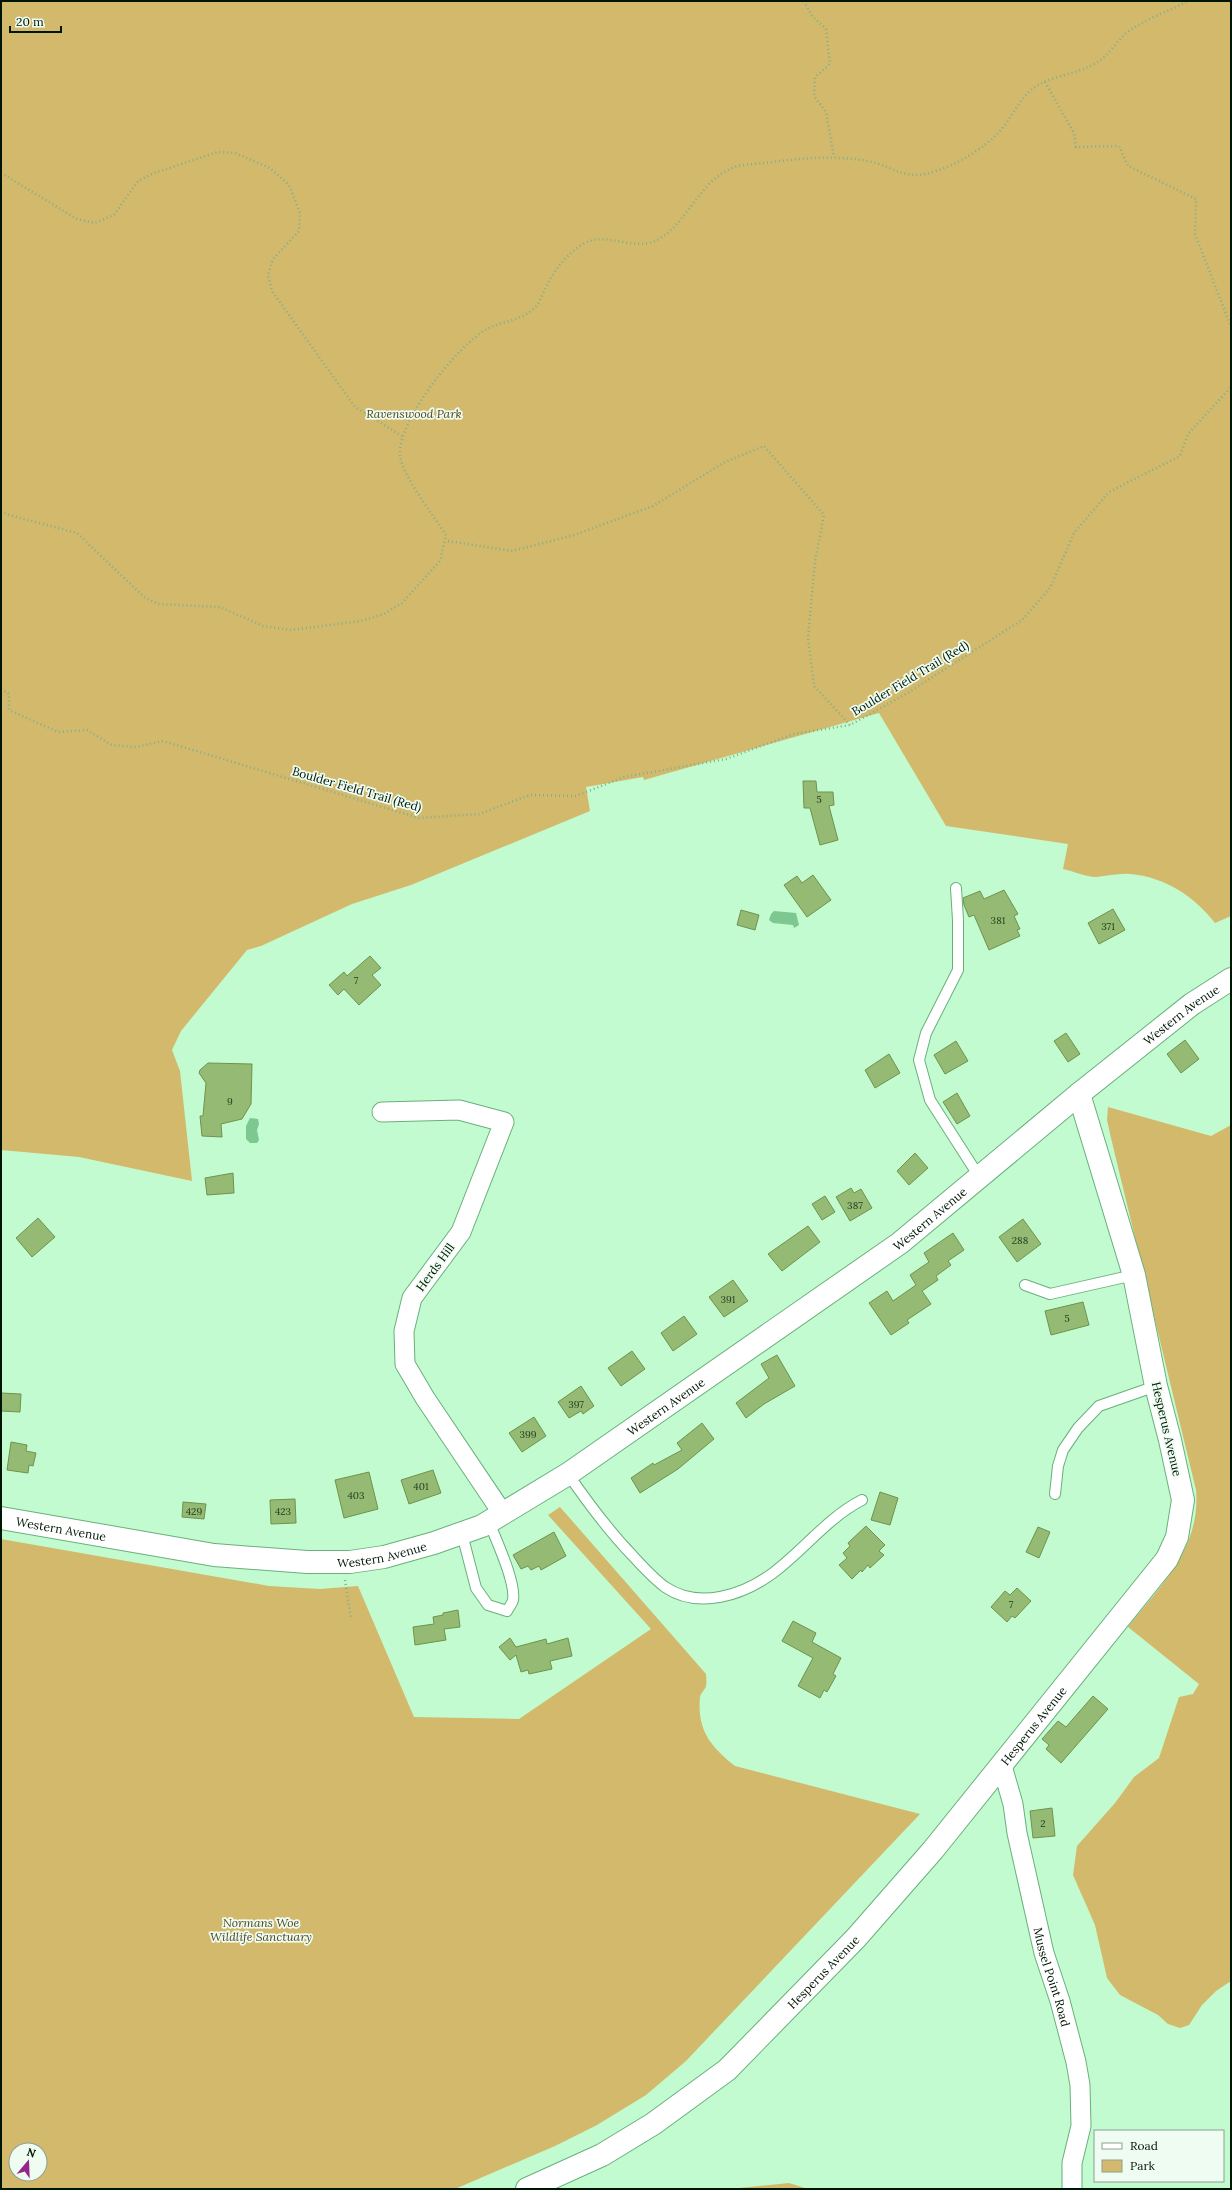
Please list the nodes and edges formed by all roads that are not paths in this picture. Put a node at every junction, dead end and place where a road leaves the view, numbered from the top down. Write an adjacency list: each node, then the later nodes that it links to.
1 (956, 888): 5 (lane)
2 (1231, 979): 3 (main road, Western Avenue)
3 (1080, 1094): 5 (main road, Western Avenue); 6 (main road, Hesperus Avenue)
4 (382, 1112): 13 (street, Herds Hill)
5 (980, 1178): 9 (main road, Western Avenue)
6 (1134, 1275): 7 (lane); 8 (main road, Hesperus Avenue)
7 (1026, 1285)
8 (1156, 1386): 10 (lane); 15 (main road, Hesperus Avenue)
9 (568, 1474): 11 (lane); 13 (main road, Western Avenue)
10 (1055, 1494)
11 (862, 1500)
12 (1, 1518): 14 (main road, Western Avenue)
13 (496, 1518): 14 (main road, Western Avenue); 14 (lane)
14 (462, 1534)
15 (1002, 1766): 16 (main road, Hesperus Avenue); 17 (street, Mussel Point Road)
16 (526, 2189)
17 (1072, 2189)

